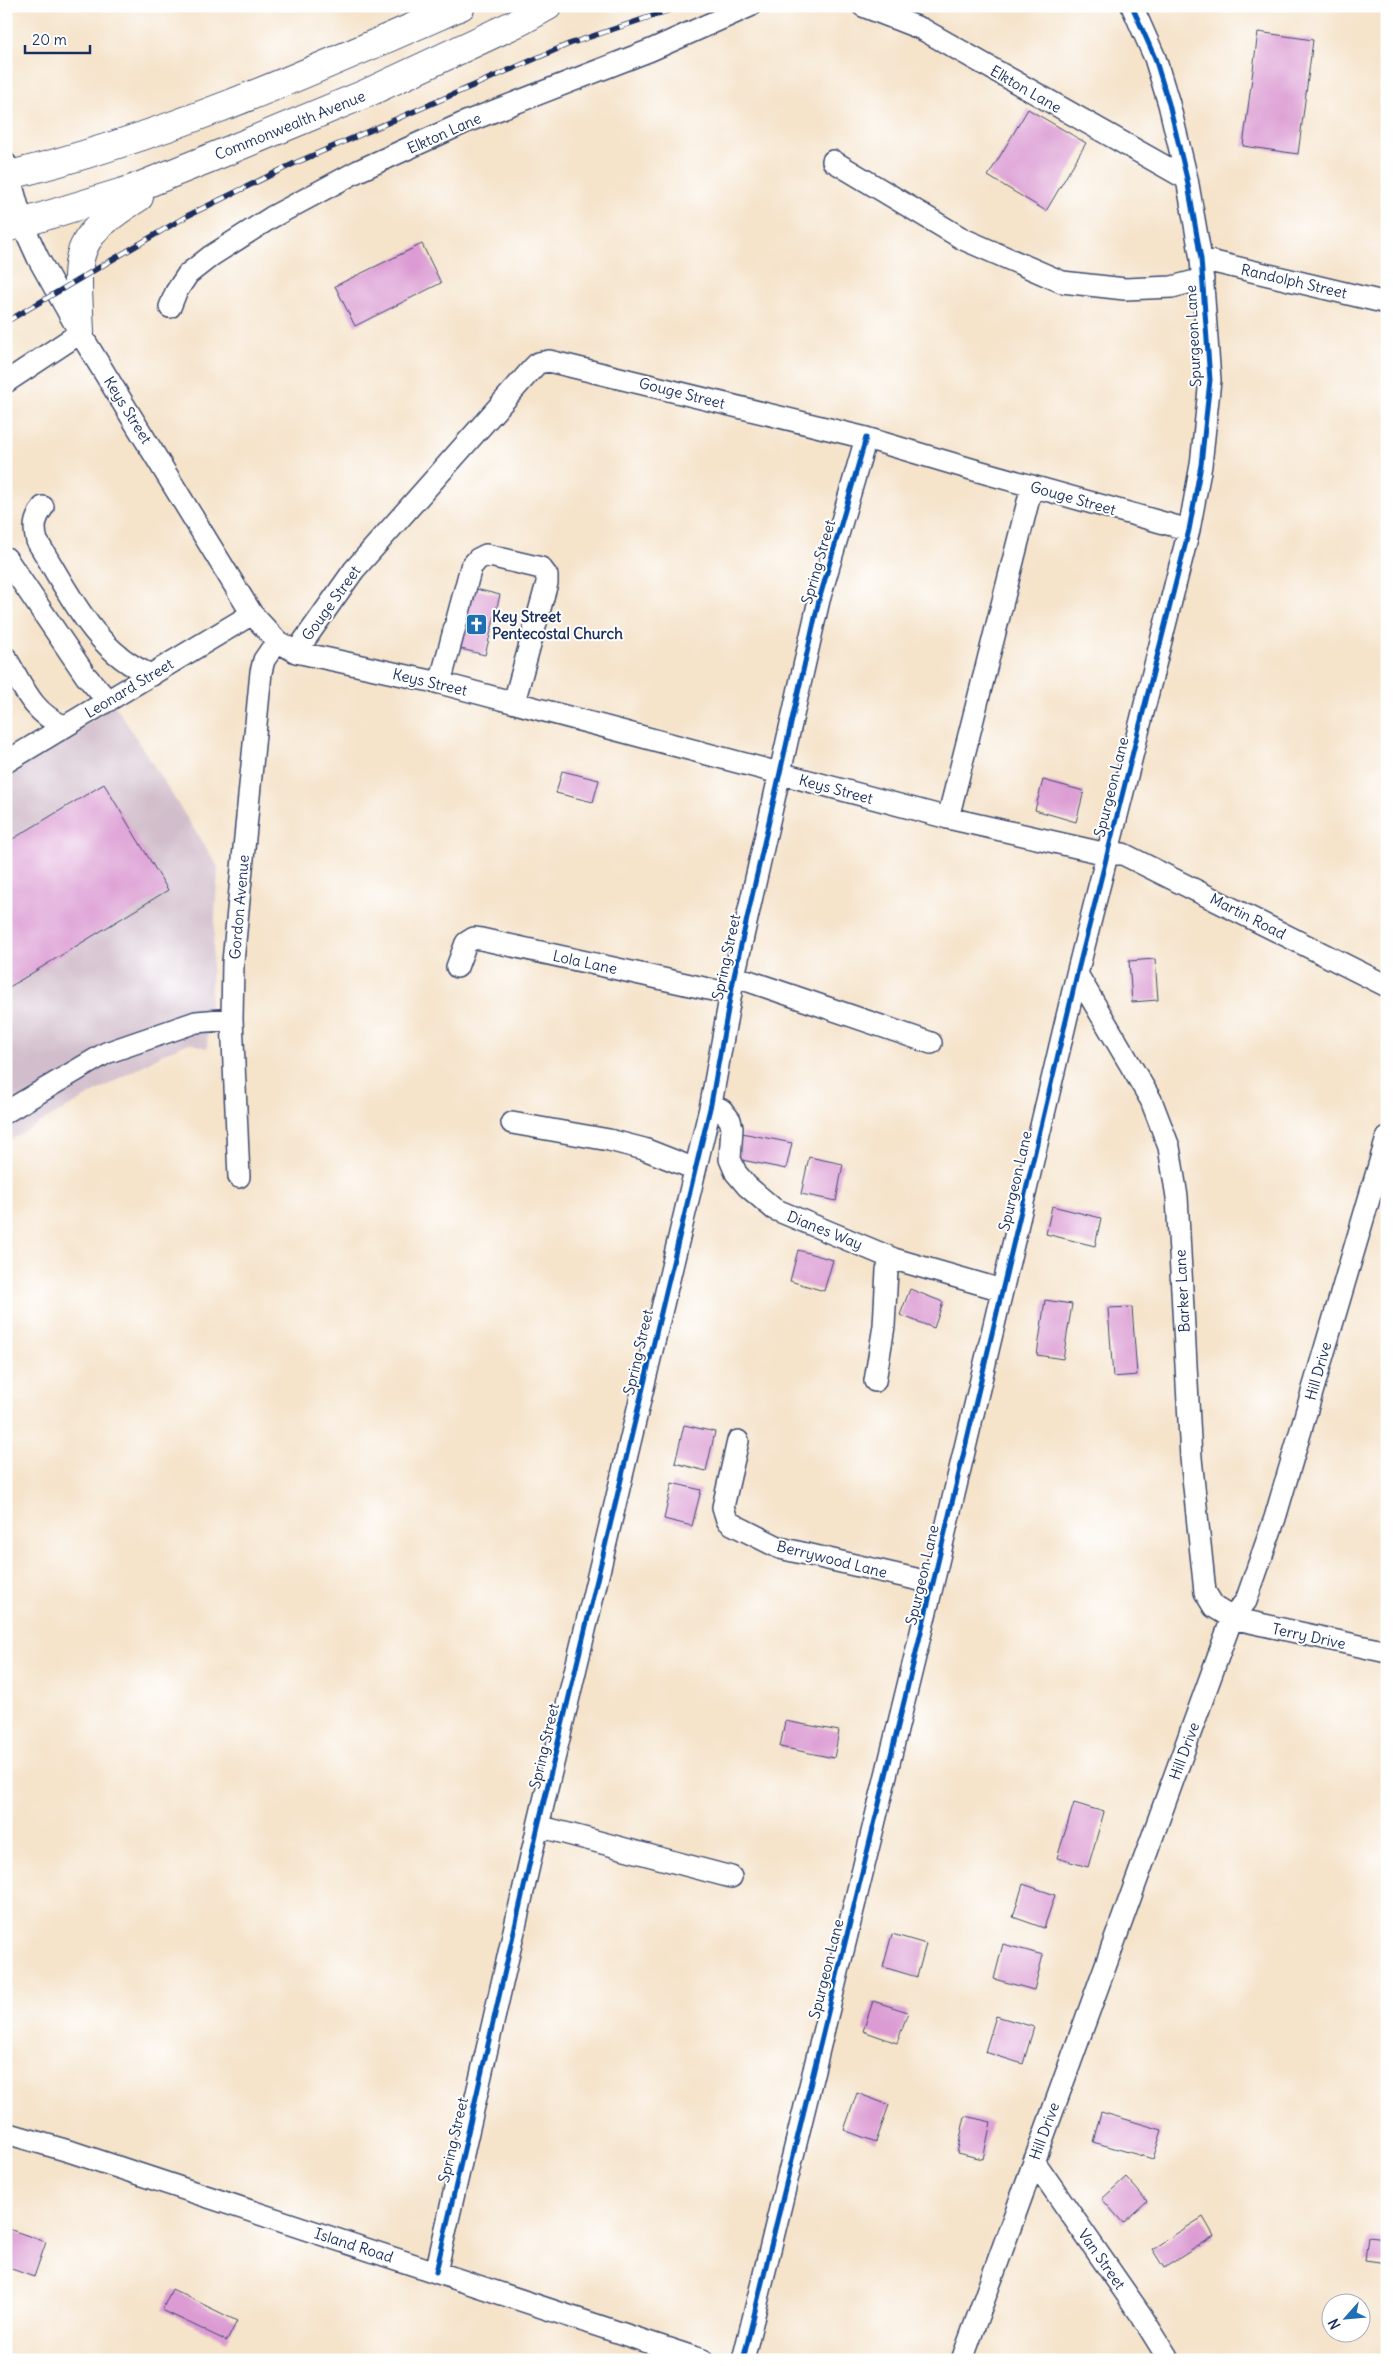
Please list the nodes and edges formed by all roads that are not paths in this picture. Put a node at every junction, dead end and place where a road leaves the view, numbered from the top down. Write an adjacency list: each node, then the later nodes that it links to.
1 (461, 6): 6 (highway)
2 (548, 6): 7 (highway, Commonwealth Avenue)
3 (750, 6): 15 (street, Elkton Lane)
4 (863, 6): 11 (street, Elkton Lane)
5 (1132, 6): 11 (street, Spurgeon Lane)
6 (297, 78): 7 (highway); 10 (highway)
7 (314, 115): 9 (highway, Commonwealth Avenue)
8 (833, 161): 13 (street)
9 (191, 166): 12 (highway, Commonwealth Avenue); 16 (highway)
10 (8, 172): 12 (street, Keys Street)
11 (1188, 179): 13 (street, Spurgeon Lane)
12 (15, 226): 16 (street, Keys Street)
13 (1202, 269): 14 (street, Randolph Street); 21 (street, Spurgeon Lane)
14 (1387, 303)
15 (170, 307)
16 (80, 333): 17 (street); 23 (street, Keys Street)
17 (6, 382)
18 (866, 438): 19 (street, Gouge Street); 25 (street, Gouge Street); 33 (street, Spring Street)
19 (1032, 486): 21 (street, Gouge Street); 34 (street)
20 (43, 508): 27 (street)
21 (1189, 530): 35 (street, Spurgeon Lane)
22 (6, 558): 29 (street)
23 (252, 614): 24 (street, Keys Street); 27 (street, Leonard Street)
24 (276, 641): 25 (street, Keys Street); 40 (street, Gordon Avenue)
25 (296, 652): 28 (street, Keys Street)
26 (6, 658): 31 (street)
27 (152, 675): 29 (street, Leonard Street)
28 (440, 683): 30 (street, Keys Street); 30 (street)
29 (108, 701): 31 (street, Leonard Street)
30 (514, 702): 33 (street, Keys Street)
31 (64, 726): 32 (street, Leonard Street)
32 (6, 762)
33 (780, 774): 34 (street, Keys Street); 38 (street, Spring Street)
34 (948, 818): 35 (street, Keys Street)
35 (1107, 854): 37 (street, Spurgeon Lane); 39 (street, Martin Road)
36 (457, 967): 38 (street, Lola Lane)
37 (1077, 974): 49 (street, Spurgeon Lane); 53 (street, Barker Lane)
38 (732, 985): 41 (street, Lola Lane); 42 (street, Spring Street)
39 (1387, 986)
40 (232, 1019): 43 (street); 47 (street, Gordon Avenue)
41 (931, 1043)
42 (711, 1104): 46 (street, Spring Street); 48 (street, Dianes Way)
43 (6, 1112)
44 (512, 1124): 46 (street)
45 (1387, 1138): 53 (street, Hill Drive)
46 (695, 1169): 55 (street, Spring Street)
47 (239, 1177)
48 (894, 1259): 49 (street, Dianes Way); 50 (street)
49 (1002, 1290): 52 (street, Spurgeon Lane)
50 (875, 1381)
51 (738, 1441): 52 (street, Berrywood Lane)
52 (933, 1584): 61 (street, Spurgeon Lane)
53 (1232, 1618): 54 (street, Terry Drive); 58 (street, Hill Drive)
54 (1387, 1652)
55 (538, 1826): 56 (street); 59 (street, Spring Street)
56 (731, 1877)
57 (6, 2133): 59 (street, Island Road)
58 (1034, 2161): 62 (street, Hill Drive); 63 (street, Van Street)
59 (436, 2272): 60 (street, Island Road)
60 (702, 2360)
61 (743, 2360)
62 (962, 2360)
63 (1169, 2360)

